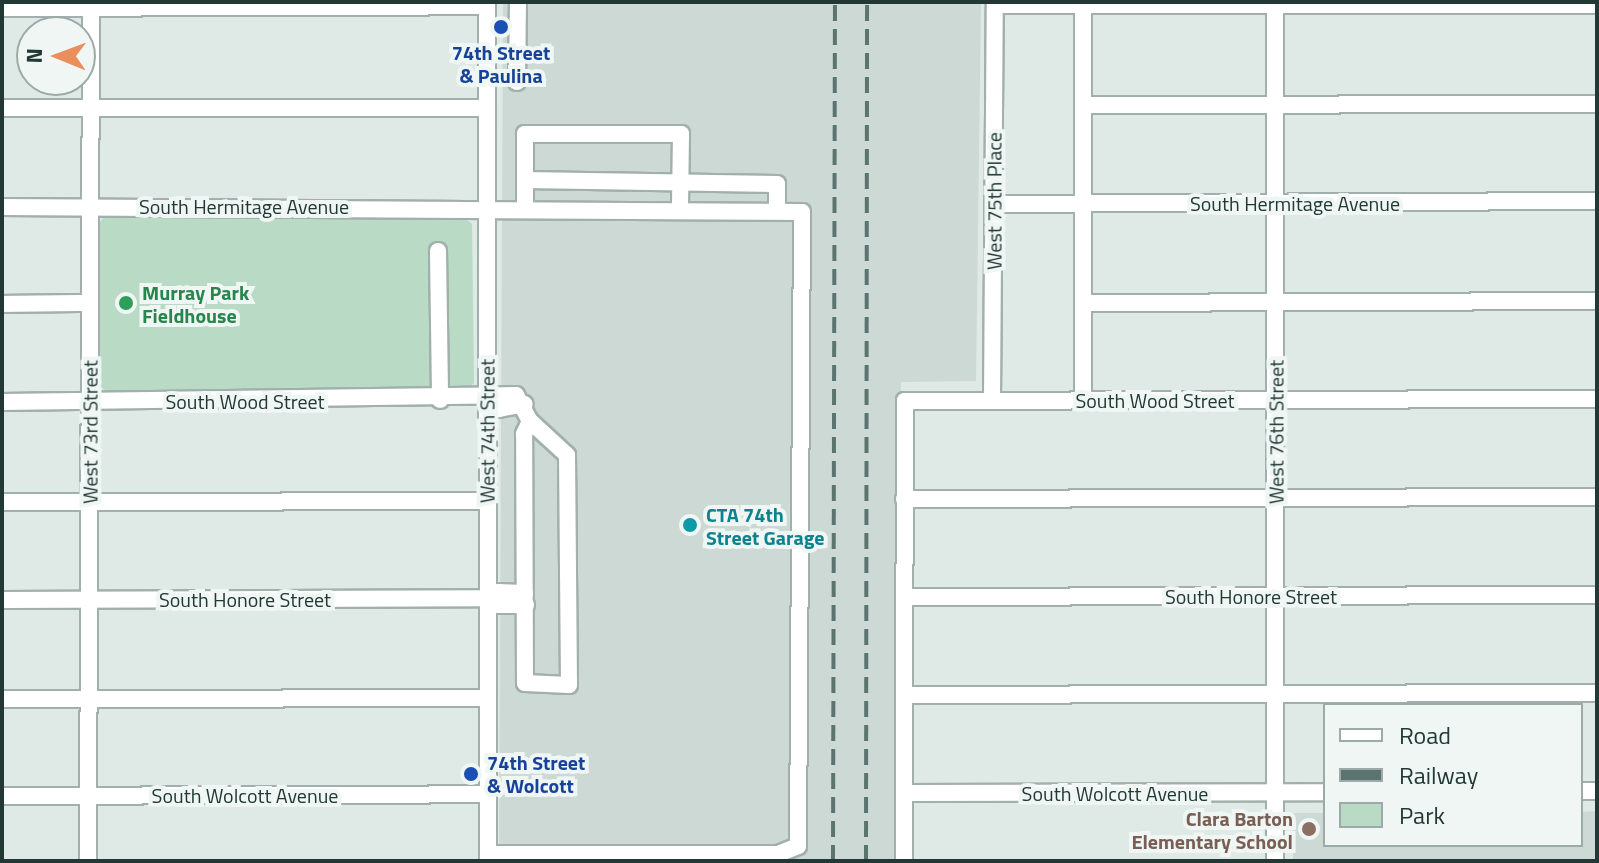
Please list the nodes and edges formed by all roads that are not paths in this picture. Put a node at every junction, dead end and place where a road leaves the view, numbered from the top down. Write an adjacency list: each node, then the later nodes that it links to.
1 (518, 2): 9 (street)
2 (487, 4): 6 (street); 15 (street, West 74th Street)
3 (995, 4): 4 (street); 20 (street, West 75th Place)
4 (1083, 4): 5 (street); 11 (street)
5 (1275, 4): 7 (street); 12 (street, West 76th Street)
6 (91, 5): 8 (street); 14 (street, West 73rd Street)
7 (1597, 5)
8 (2, 8)
9 (517, 82)
10 (1597, 104): 12 (street)
11 (1083, 105): 12 (street); 21 (street)
12 (1276, 105): 19 (street, West 76th Street)
13 (2, 108): 14 (street)
14 (91, 108): 15 (street); 22 (street, West 73rd Street)
15 (487, 108): 23 (street, West 74th Street)
16 (525, 180): 17 (street); 17 (street); 25 (street)
17 (680, 182): 26 (street); 27 (street)
18 (1597, 201): 19 (street, South Hermitage Avenue)
19 (1276, 203): 21 (street, South Hermitage Avenue); 30 (street, West 76th Street)
20 (994, 204): 21 (street, South Hermitage Avenue); 38 (street, West 75th Place)
21 (1083, 204): 32 (street)
22 (90, 206): 23 (street, South Hermitage Avenue); 24 (street, South Hermitage Avenue); 31 (street, West 73rd Street)
23 (487, 206): 25 (street, South Hermitage Avenue); 37 (street, West 74th Street)
24 (2, 207)
25 (525, 207): 26 (street, South Hermitage Avenue)
26 (680, 210): 27 (street, South Hermitage Avenue)
27 (777, 211): 68 (street)
28 (438, 251): 36 (street)
29 (1597, 301): 30 (street)
30 (1276, 302): 32 (street); 34 (street, West 76th Street)
31 (90, 303): 33 (street); 40 (street, West 73rd Street)
32 (1083, 303): 39 (street)
33 (2, 304)
34 (1276, 399): 35 (street, South Wood Street); 39 (street, South Wood Street); 44 (street, West 76th Street)
35 (1597, 399)
36 (440, 400): 37 (street, South Wood Street); 40 (street, South Wood Street)
37 (487, 400): 42 (street, South Wood Street); 46 (street, West 74th Street)
38 (992, 400): 39 (street, South Wood Street); 45 (street, South Wood Street)
39 (1083, 400)
40 (90, 401): 41 (street, South Wood Street); 48 (street, West 73rd Street)
41 (2, 402)
42 (527, 412): 53 (street); 53 (street)
43 (1597, 497): 44 (street)
44 (1276, 498): 45 (street); 50 (street, West 76th Street)
45 (904, 499): 51 (street)
46 (487, 501): 48 (street); 52 (street, West 74th Street)
47 (2, 502): 48 (street)
48 (90, 502): 55 (street, West 73rd Street)
49 (1597, 595): 50 (street, South Honore Street)
50 (1276, 596): 51 (street, South Honore Street); 57 (street, West 76th Street)
51 (904, 597): 58 (street)
52 (487, 598): 53 (street, South Honore Street); 55 (street, South Honore Street); 59 (street, West 74th Street)
53 (526, 599)
54 (2, 600): 55 (street, South Honore Street)
55 (89, 600): 61 (street, West 73rd Street)
56 (1597, 693): 57 (street)
57 (1275, 694): 58 (street); 62 (street, West 76th Street)
58 (904, 695): 64 (street)
59 (488, 698): 61 (street); 65 (street, West 74th Street)
60 (2, 699): 61 (street)
61 (89, 699): 67 (street, West 73rd Street)
62 (1275, 792): 63 (street, South Wolcott Avenue); 64 (street, South Wolcott Avenue); 71 (street, West 76th Street)
63 (1323, 792)
64 (904, 793): 70 (street)
65 (488, 794): 67 (street, South Wolcott Avenue); 68 (street, West 74th Street)
66 (2, 796): 67 (street, South Wolcott Avenue)
67 (89, 796): 69 (street, West 73rd Street)
68 (488, 857)
69 (88, 861)
70 (904, 861)
71 (1275, 861)

